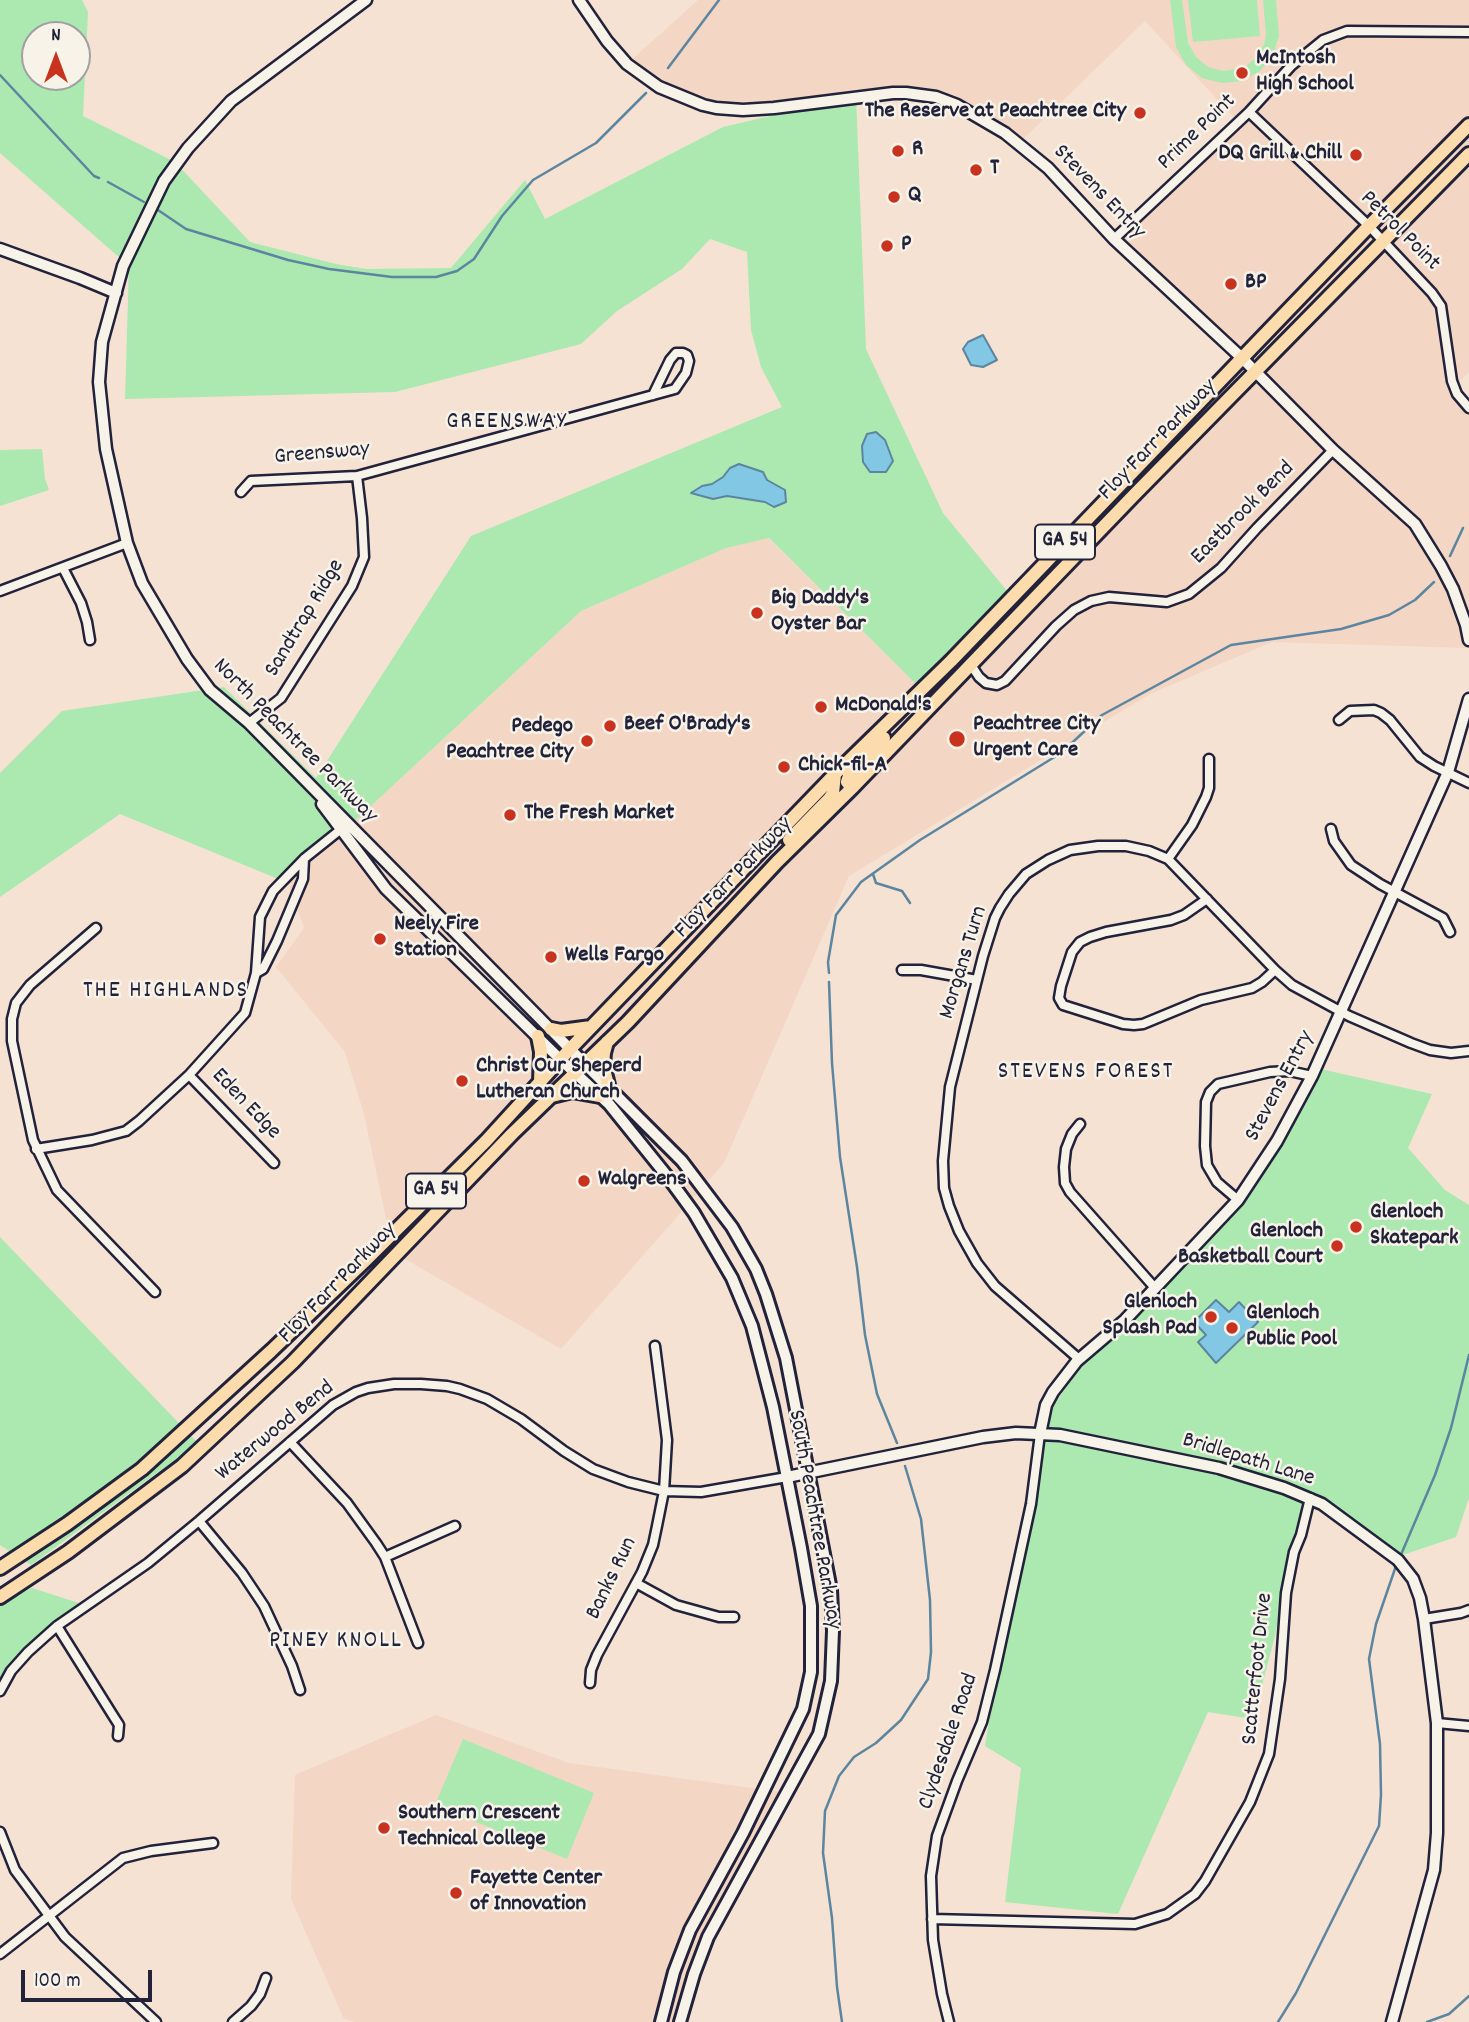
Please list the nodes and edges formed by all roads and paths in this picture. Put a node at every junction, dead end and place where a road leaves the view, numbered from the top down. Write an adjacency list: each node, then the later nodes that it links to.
1 (366, 0): 11 (street, North Peachtree Parkway)
2 (579, 0): 8 (street, Stevens Entry)
3 (1469, 32): 4 (street, Prime Point)
4 (1249, 112): 7 (street, Petrol Point); 8 (street, Prime Point)
5 (1469, 125): 7 (main road, Floy Farr Parkway / GA 54)
6 (1469, 154): 9 (main road, Floy Farr Parkway)
7 (1368, 226): 9 (street, Petrol Point); 12 (main road, Floy Farr Parkway / GA 54)
8 (1114, 239): 12 (street, Stevens Entry)
9 (1382, 241): 13 (main road, Floy Farr Parkway); 15 (street, Petrol Point)
10 (0, 249): 11 (street)
11 (116, 293): 19 (street, North Peachtree Parkway)
12 (1242, 359): 13 (street, Stevens Entry); 29 (main road, Floy Farr Parkway / GA 54)
13 (1255, 372): 16 (street, Stevens Entry); 25 (main road, Floy Farr Parkway / GA 54)
14 (653, 395): 14 (street, Greensway); 17 (street, Greensway)
15 (1469, 408)
16 (1333, 450): 22 (street, Stevens Entry); 25 (street, Eastbrook Bend)
17 (357, 476): 18 (street, Greensway); 28 (street, Sandtrap Ridge)
18 (241, 492)
19 (127, 543): 20 (street); 28 (street, North Peachtree Parkway)
20 (63, 568): 21 (street); 23 (street)
21 (0, 591)
22 (1467, 624): 24 (street, Stevens Entry)
23 (90, 640)
24 (1469, 640)
25 (971, 665): 34 (main road, Floy Farr Parkway / GA 54)
26 (1469, 699): 31 (street, Stevens Entry)
27 (1339, 720): 31 (street)
28 (249, 723): 35 (street, North Peachtree Parkway)
29 (886, 724): 32 (main road, Floy Farr Parkway / GA 54); 34 (main road)
30 (1209, 759): 38 (street)
31 (1448, 772): 33 (street); 40 (street, Stevens Entry)
32 (835, 774): 39 (main road); 51 (main road, Floy Farr Parkway / GA 54)
33 (1469, 783)
34 (852, 788): 39 (main road, Floy Farr Parkway / GA 54)
35 (345, 826): 37 (street); 46 (street, North Peachtree Parkway); 49 (street)
36 (1331, 829): 40 (street)
37 (304, 858): 47 (street); 47 (street)
38 (1168, 859): 41 (street, Morgans Turn); 48 (street, Morgans Turn)
39 (777, 863): 54 (main road, Floy Farr Parkway / GA 54)
40 (1395, 891): 43 (street); 50 (street, Stevens Entry)
41 (1207, 899): 45 (street, Morgans Turn); 45 (street)
42 (96, 928): 66 (street)
43 (1450, 932)
44 (902, 970): 48 (street)
45 (1275, 970): 50 (street, Morgans Turn)
46 (494, 972): 49 (street); 52 (street, North Peachtree Parkway)
47 (256, 973): 60 (street)
48 (977, 980): 72 (street, Morgans Turn)
49 (484, 985): 53 (street)
50 (1340, 1011): 56 (street, Morgans Turn); 61 (street, Stevens Entry)
51 (591, 1027): 52 (main road); 55 (main road, Floy Farr Parkway / GA 54)
52 (551, 1029): 55 (street, North Peachtree Parkway)
53 (538, 1036): 57 (street); 62 (main road)
54 (607, 1042): 58 (main road, Floy Farr Parkway / GA 54); 63 (main road)
55 (570, 1049): 57 (main road, Floy Farr Parkway / GA 54); 58 (main road)
56 (1469, 1051)
57 (561, 1059): 59 (main road, South Peachtree Parkway); 62 (main road, Floy Farr Parkway / GA 54)
58 (585, 1063): 59 (main road, Floy Farr Parkway / GA 54); 63 (main road)
59 (575, 1073): 63 (main road, South Peachtree Parkway); 64 (main road, Floy Farr Parkway / GA 54)
60 (189, 1075): 66 (street); 67 (street, Eden Edge)
61 (1312, 1076): 68 (street, Stevens Entry); 68 (street)
62 (540, 1082): 82 (main road, Floy Farr Parkway / GA 54)
63 (604, 1091): 64 (main road); 75 (main road, South Peachtree Parkway); 76 (main road, South Peachtree Parkway)
64 (552, 1096): 84 (main road, Floy Farr Parkway / GA 54)
65 (1080, 1124): 69 (street)
66 (36, 1149): 70 (street)
67 (274, 1163)
68 (1238, 1200): 69 (street, Stevens Entry)
69 (1156, 1288): 72 (street, Stevens Entry)
70 (155, 1292)
71 (655, 1346): 77 (street, Banks Run)
72 (1079, 1359): 73 (street, Stevens Entry)
73 (1040, 1434): 75 (street, Bridlepath Lane); 78 (street, Bridlepath Lane); 99 (street, Clydesdale Road)
74 (290, 1442): 77 (street, Waterwood Bend); 79 (street, Waterwood Bend); 81 (street)
75 (807, 1472): 76 (street, Bridlepath Lane); 105 (main road, South Peachtree Parkway)
76 (787, 1476): 77 (street, Waterwood Bend); 104 (main road, South Peachtree Parkway)
77 (664, 1491): 83 (street, Banks Run)
78 (1310, 1498): 87 (street, Bridlepath Lane); 99 (street, Scatterfoot Drive)
79 (199, 1521): 88 (street, Waterwood Bend); 91 (street)
80 (455, 1525): 81 (street)
81 (385, 1557): 89 (street)
82 (0, 1568)
83 (636, 1583): 86 (street); 90 (street, Banks Run)
84 (0, 1597)
85 (1469, 1610): 87 (street)
86 (734, 1617)
87 (1424, 1619): 93 (street, Bridlepath Lane)
88 (57, 1626): 92 (street, Waterwood Bend); 95 (street)
89 (418, 1643)
90 (590, 1683)
91 (300, 1690)
92 (0, 1691)
93 (1437, 1723): 94 (street); 107 (street, Bridlepath Lane)
94 (1469, 1726)
95 (118, 1736)
96 (0, 1832): 98 (street)
97 (213, 1843): 98 (street)
98 (48, 1915): 100 (street); 102 (street)
99 (932, 1919): 106 (street, Clydesdale Road)
100 (0, 1954)
101 (266, 1978): 103 (street)
102 (156, 2022)
103 (233, 2022)
104 (661, 2022)
105 (680, 2022)
106 (949, 2022)
107 (1392, 2022)

